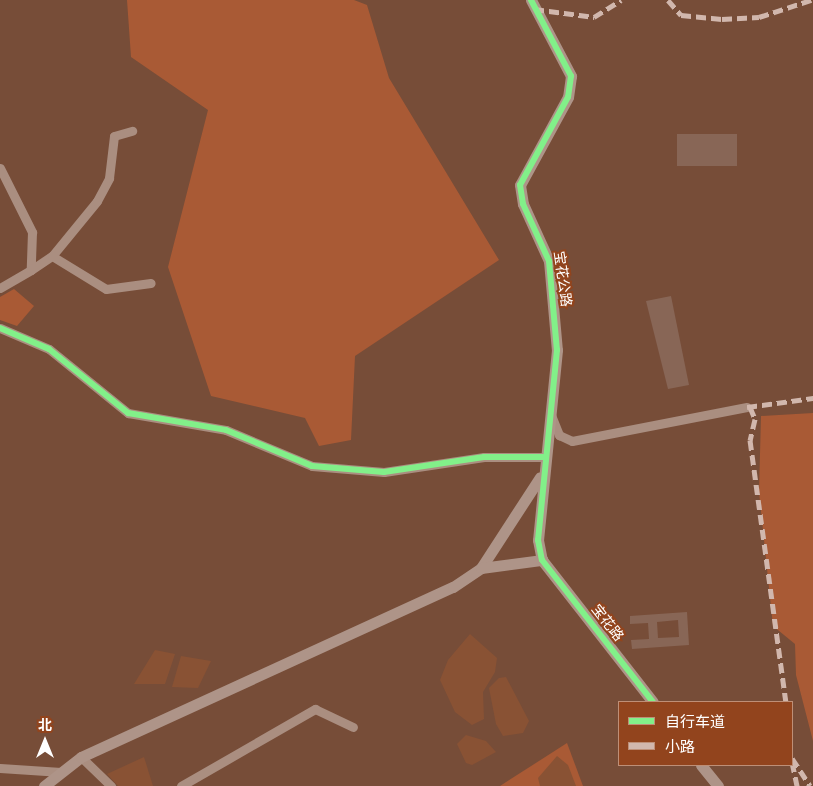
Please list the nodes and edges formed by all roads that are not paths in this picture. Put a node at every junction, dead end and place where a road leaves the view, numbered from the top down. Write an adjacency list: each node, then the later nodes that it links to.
1 (531, 0): 10 (street, 宝花公路)
2 (132, 131): 4 (street)
3 (0, 168): 5 (street)
4 (52, 256): 5 (street); 6 (street)
5 (31, 270): 7 (street)
6 (152, 283)
7 (0, 288)
8 (0, 328): 11 (street)
9 (747, 407): 10 (street)
10 (551, 413): 11 (street, 宝花公路)
11 (543, 457): 12 (street, 宝花公路)
12 (541, 476): 13 (street, 宝花公路); 14 (street)
13 (542, 560): 14 (street); 15 (street, 宝花路)
14 (481, 568): 17 (street)
15 (652, 701)
16 (353, 727): 23 (street)
17 (81, 757): 20 (street); 22 (street)
18 (702, 766): 24 (street)
19 (0, 768): 20 (street)
20 (61, 772): 21 (street)
21 (44, 786)
22 (111, 786)
23 (181, 786)
24 (718, 786)

